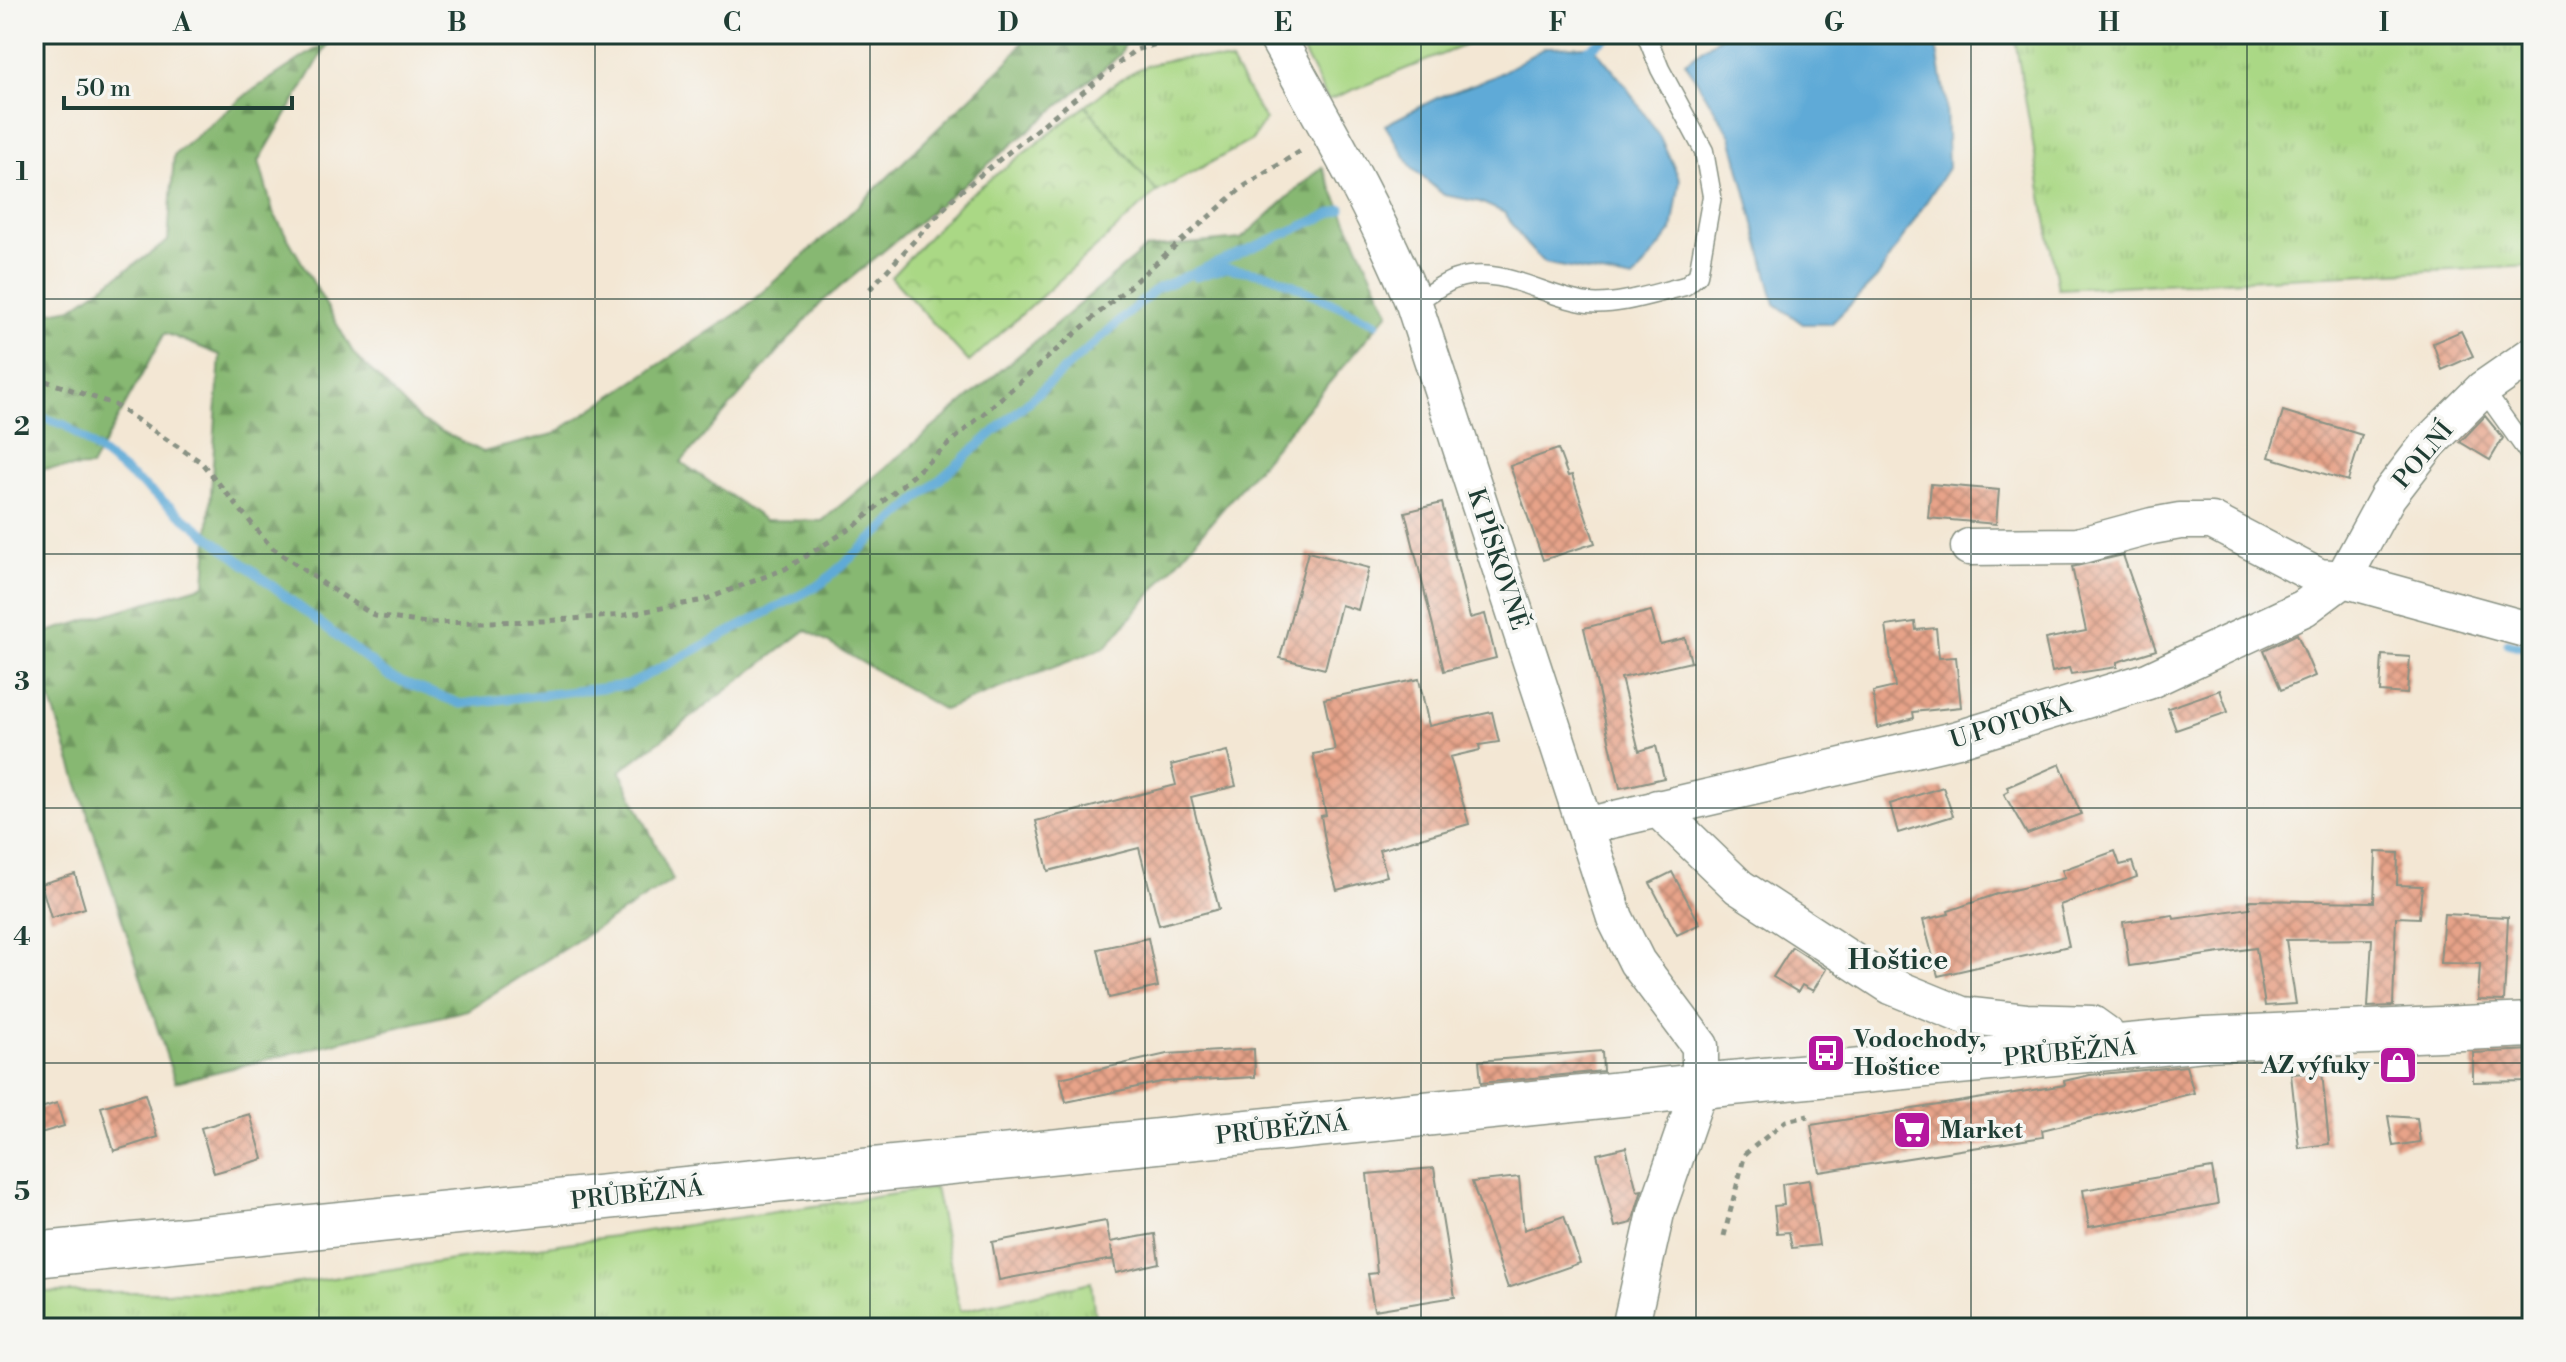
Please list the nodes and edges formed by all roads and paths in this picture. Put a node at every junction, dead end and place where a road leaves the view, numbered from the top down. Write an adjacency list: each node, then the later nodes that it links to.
1 (1193, 34): 5 (path)
2 (1275, 34): 4 (street, K PÍSKOVNĚ)
3 (1646, 34): 6 (lane)
4 (1330, 133): 6 (street, K PÍSKOVNĚ); 8 (path)
5 (870, 289)
6 (1414, 304): 15 (street, K PÍSKOVNĚ)
7 (2532, 355): 9 (street, POLNÍ)
8 (34, 377)
9 (2483, 389): 10 (lane); 12 (street, POLNÍ)
10 (2532, 458)
11 (1969, 547): 12 (street)
12 (2343, 579): 13 (street); 14 (street, U POTOKA)
13 (2532, 631)
14 (1657, 808): 15 (street, U POTOKA); 17 (street)
15 (1585, 826): 18 (street, K PÍSKOVNĚ)
16 (2532, 1025): 17 (street, PRŮBĚŽNÁ)
17 (2113, 1048): 18 (street, PRŮBĚŽNÁ)
18 (1700, 1086): 21 (street, PRŮBĚŽNÁ); 22 (street, K PÍSKOVNĚ)
19 (1817, 1114): 20 (path)
20 (1724, 1236)
21 (34, 1255)
22 (1630, 1328)

